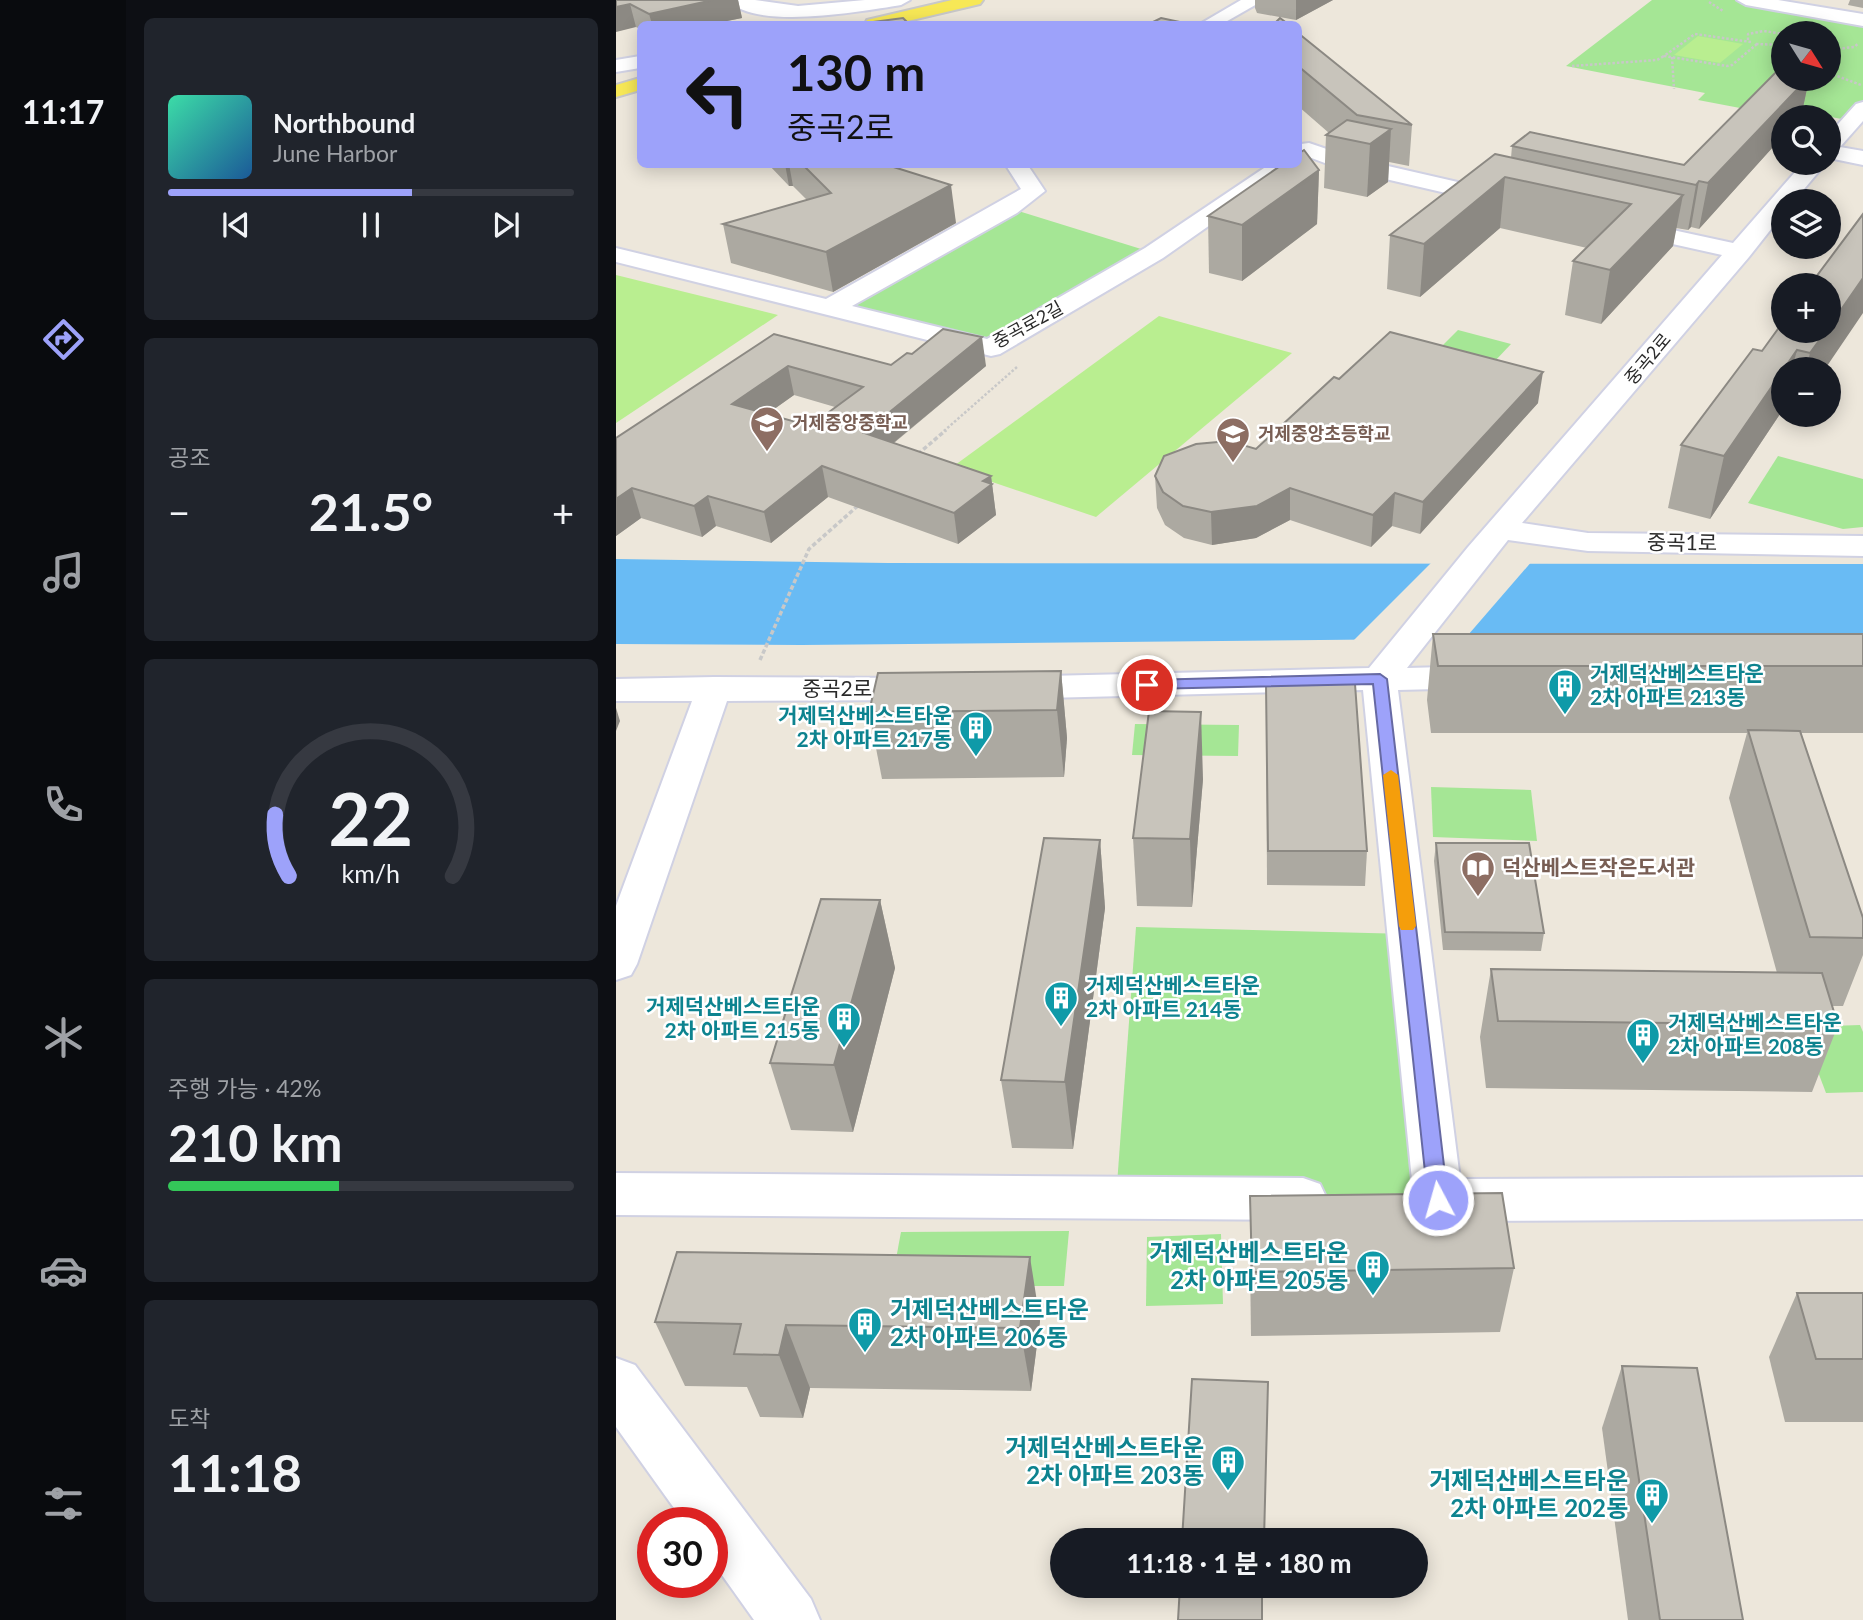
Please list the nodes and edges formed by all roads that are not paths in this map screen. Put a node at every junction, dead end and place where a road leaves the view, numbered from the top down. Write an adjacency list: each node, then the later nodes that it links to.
1 (737, 0): 7 (street)
2 (943, 0): 10 (main road)
3 (974, 0): 7 (main road)
4 (1255, 0): 12 (street)
5 (1746, 0): 6 (street)
6 (1785, 3): 8 (street)
7 (913, 10): 9 (street); 11 (main road)
8 (1863, 20)
9 (838, 21)
10 (856, 21)
11 (882, 21)
12 (1215, 21)
13 (637, 62): 14 (street)
14 (616, 66)
15 (637, 75): 16 (main road)
16 (616, 79)
17 (637, 85): 18 (main road)
18 (616, 91)
19 (1863, 108): 20 (street)
20 (1841, 135)
21 (1302, 148): 27 (street)
22 (1841, 152): 23 (street)
23 (1863, 158)
24 (1019, 168): 31 (street)
25 (1280, 168): 32 (street, 중곡로2길)
26 (1805, 175): 29 (street, 중곡2로)
27 (1518, 202)
28 (1604, 222): 29 (street)
29 (1740, 252): 34 (street, 중곡2로)
30 (616, 255): 31 (street, 중곡로2길)
31 (827, 309): 32 (street, 중곡로2길)
32 (991, 348): 33 (street)
33 (1026, 360)
34 (1501, 529): 35 (street, 중곡1로); 36 (street, 중곡2로)
35 (1863, 546)
36 (1384, 673): 37 (street, 중곡2로); 38 (street, 중곡2로); 42 (street)
37 (1514, 677)
38 (714, 688): 39 (street, 중곡2로); 40 (street)
39 (616, 690)
40 (616, 964)
41 (616, 1194): 43 (street)
42 (1863, 1198)
43 (1340, 1199)
44 (616, 1383): 45 (street)
45 (790, 1620)

